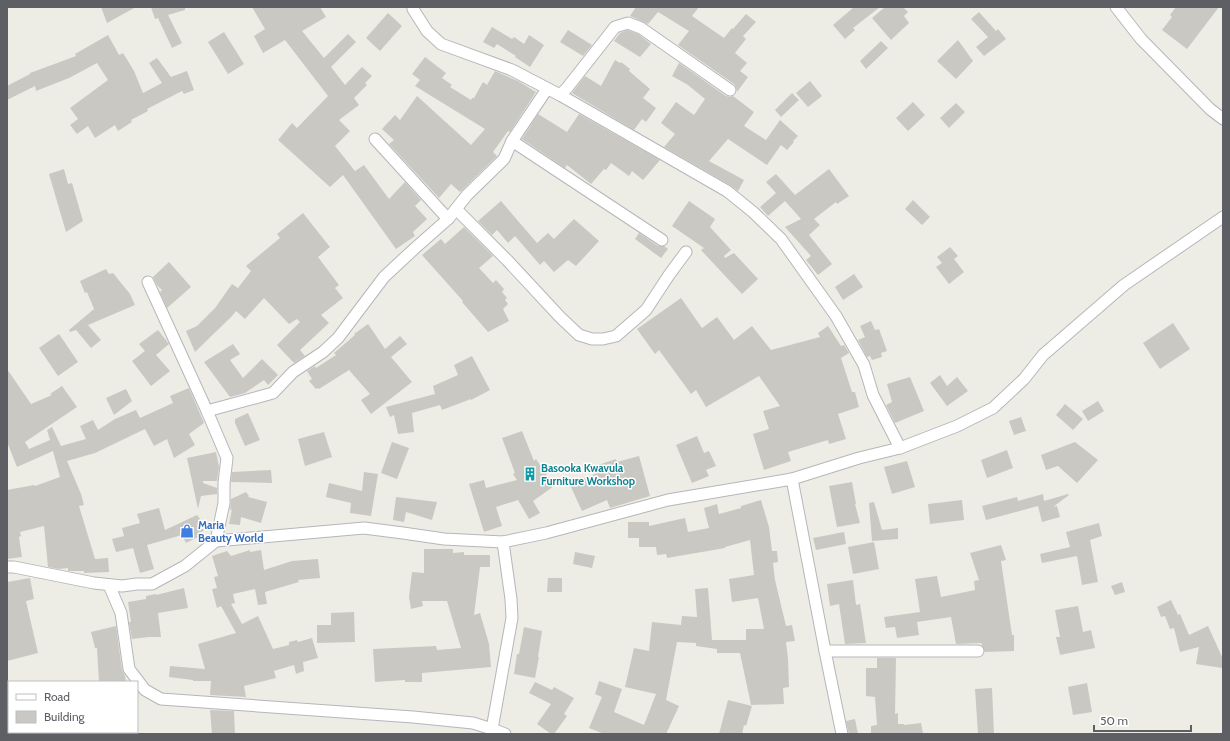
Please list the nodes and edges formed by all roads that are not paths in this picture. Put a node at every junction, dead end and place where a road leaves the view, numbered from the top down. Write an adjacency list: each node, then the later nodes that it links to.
1 (1116, 7): 6 (street)
2 (413, 9): 3 (street)
3 (547, 89): 5 (street); 8 (street)
4 (730, 90): 5 (street)
5 (560, 95): 16 (street)
6 (1223, 119)
7 (375, 139): 11 (street)
8 (512, 141): 9 (street); 12 (street)
9 (456, 208): 11 (street); 13 (street)
10 (1223, 217): 16 (street)
11 (448, 219): 15 (street)
12 (662, 240)
13 (686, 252)
14 (148, 282): 15 (street)
15 (207, 411): 18 (street)
16 (900, 448): 17 (street)
17 (792, 479): 19 (street); 23 (street)
18 (216, 541): 19 (street); 21 (street)
19 (503, 542): 26 (street)
20 (7, 567): 21 (street)
21 (109, 585): 24 (street)
22 (978, 650): 23 (street)
23 (825, 651): 28 (street)
24 (138, 681)
25 (138, 682): 26 (street)
26 (492, 729): 27 (street)
27 (505, 734)
28 (842, 734)

